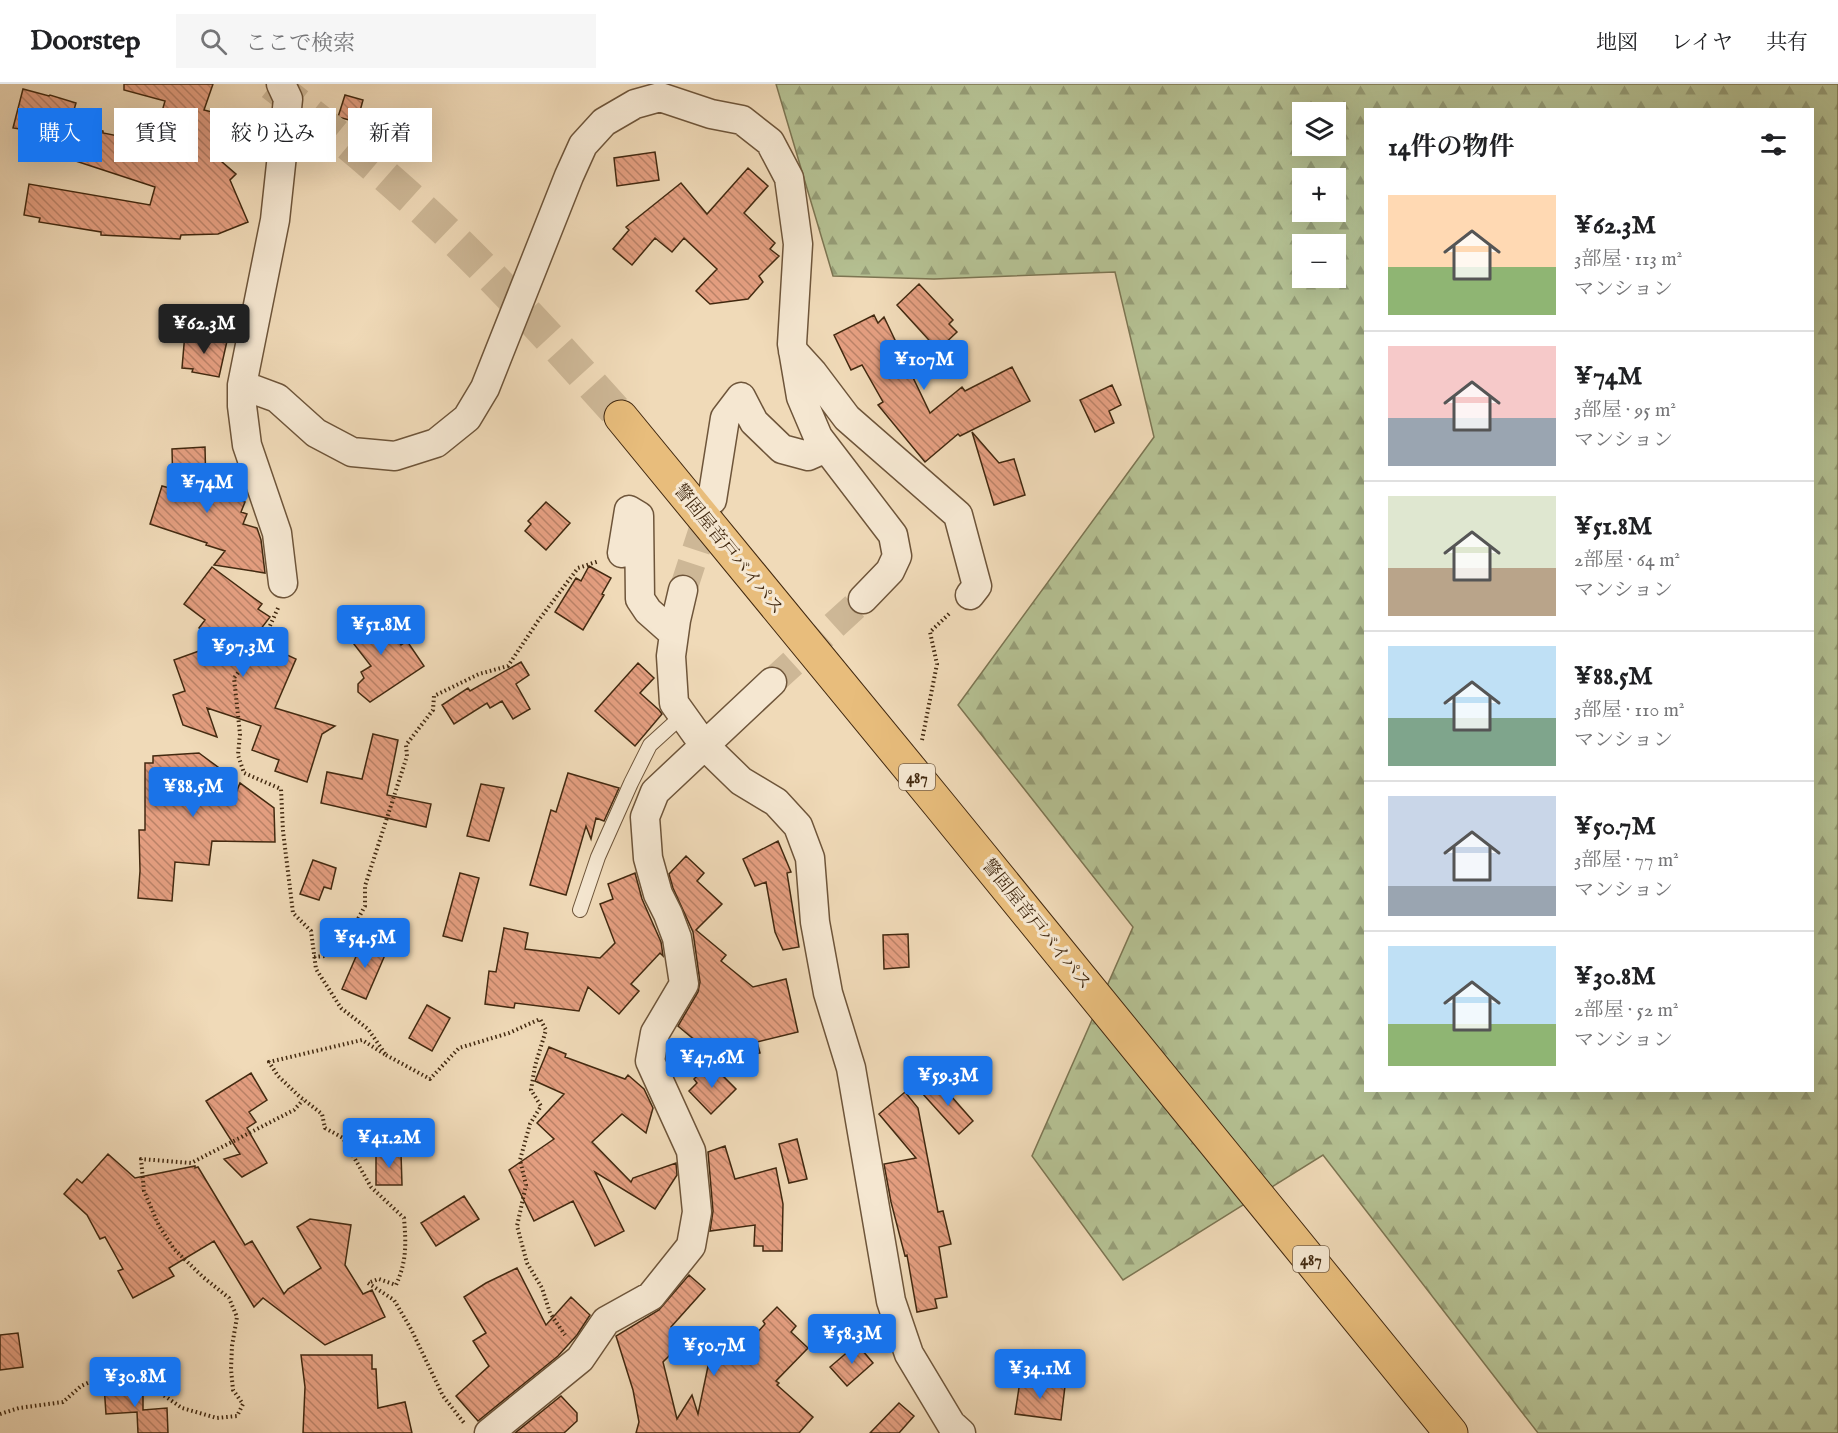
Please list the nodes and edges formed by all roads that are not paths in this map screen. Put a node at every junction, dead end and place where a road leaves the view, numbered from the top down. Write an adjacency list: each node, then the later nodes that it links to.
1 (281, 84): 3 (street)
2 (793, 351): 3 (street); 5 (street); 10 (street)
3 (242, 385): 8 (street)
4 (621, 417): 19 (highway, 警固屋音戸バイパス / 487)
5 (826, 448): 6 (street); 11 (street)
6 (712, 500)
7 (622, 553): 12 (street)
8 (283, 583)
9 (683, 590): 12 (street)
10 (970, 595)
11 (863, 599)
12 (674, 634): 14 (street)
13 (772, 682): 15 (street)
14 (683, 715): 15 (street); 16 (lane)
15 (704, 745): 17 (street); 18 (street)
16 (580, 910)
17 (477, 1428)
18 (961, 1433)
19 (1451, 1433)

